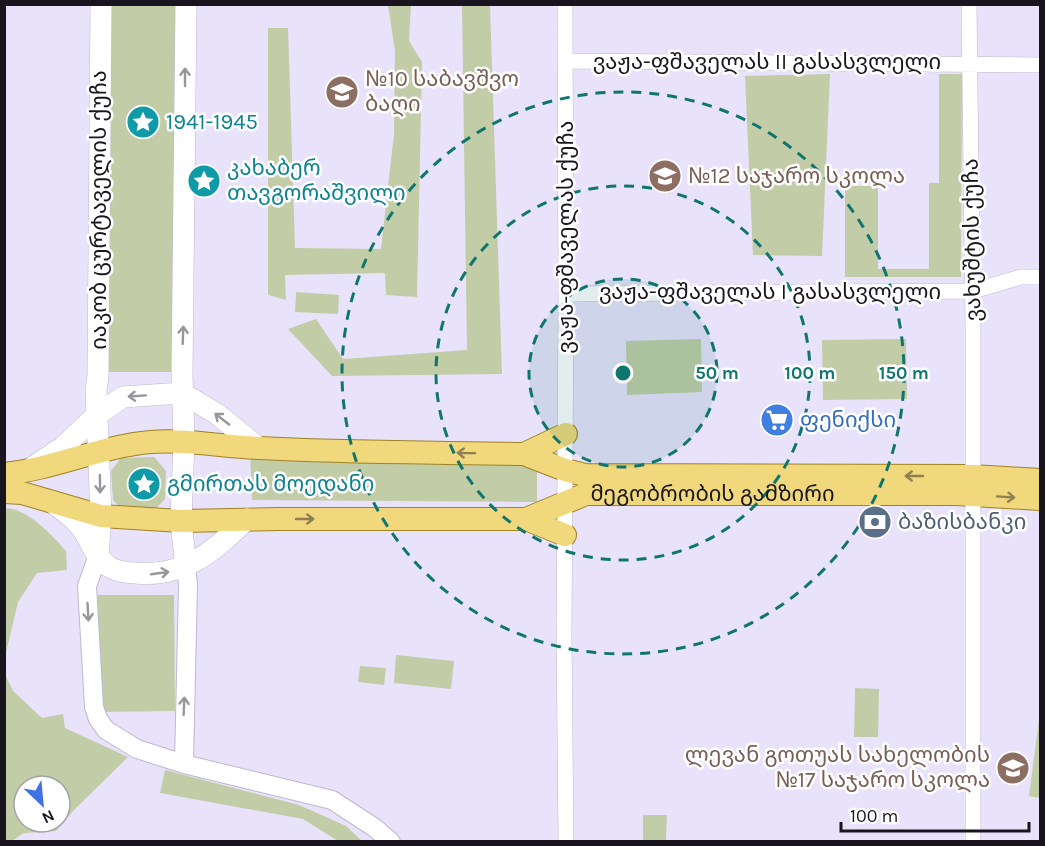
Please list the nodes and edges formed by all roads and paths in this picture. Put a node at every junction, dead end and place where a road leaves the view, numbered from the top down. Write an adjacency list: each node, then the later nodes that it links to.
1 (101, 4): 12 (main road, იაკობ ცურტაველის ქუჩა)
2 (186, 4): 11 (main road, one-way to 2)
3 (565, 4): 5 (street, ვაჟა-ფშაველას ქუჩა)
4 (969, 4): 6 (street, ვახუშტის ქუჩა)
5 (565, 61): 6 (street, ვაჟა-ფშაველას II გასასვლელი); 10 (street, ვაჟა-ფშაველას ქუჩა)
6 (969, 63): 7 (street, ვაჟა-ფშაველას II გასასვლელი); 9 (street, ვახუშტის ქუჩა)
7 (1041, 65)
8 (1041, 277): 9 (street, ვაჟა-ფშაველას I გასასვლელი)
9 (973, 291): 10 (street, ვაჟა-ფშაველას I გასასვლელი); 22 (street, ვახუშტის ქუჩა)
10 (566, 294): 13 (street, ვაჟა-ფშაველას ქუჩა)
11 (182, 393): 12 (main road, one-way to 12); 14 (main road); 15 (main road, one-way to 11)
12 (97, 415): 16 (main road); 18 (main road)
13 (566, 434): 17 (main road); 19 (street, ვაჟა-ფშაველას ქუჩა)
14 (184, 442): 15 (main road); 16 (main road); 30 (main road)
15 (259, 448): 17 (main road, მეგობრობის გამზირი, one-way to 15)
16 (100, 452): 18 (main road); 27 (main road, one-way to 27)
17 (524, 454): 19 (main road, მეგობრობის გამზირი)
18 (29, 470): 20 (main road)
19 (565, 470): 22 (main road, მეგობრობის გამზირი, one-way to 19); 26 (street, ვაჟა-ფშაველას ქუჩა)
20 (4, 474)
21 (1041, 480): 22 (main road, მეგობრობის გამზირი)
22 (972, 485): 24 (main road, მეგობრობის გამზირი, one-way to 24); 26 (main road, მეგობრობის გამზირი); 37 (street, ვახუშტის ქუჩა)
23 (4, 492): 25 (main road)
24 (1041, 499)
25 (50, 500): 27 (main road); 32 (main road)
26 (565, 502): 29 (main road, მეგობრობის გამზირი); 31 (street, ვაჟა-ფშაველას ქუჩა)
27 (101, 516): 30 (main road); 32 (main road)
28 (247, 519): 29 (main road, მეგობრობის გამზირი, one-way to 29); 30 (main road); 33 (main road)
29 (526, 519): 31 (main road)
30 (181, 521): 33 (main road)
31 (565, 535): 36 (street, ვაჟა-ფშაველას ქუჩა)
32 (98, 555): 33 (main road, one-way to 33); 34 (street, one-way to 34)
33 (186, 567): 34 (street, one-way to 33)
34 (184, 764): 35 (street)
35 (391, 842)
36 (566, 842)
37 (973, 842)

